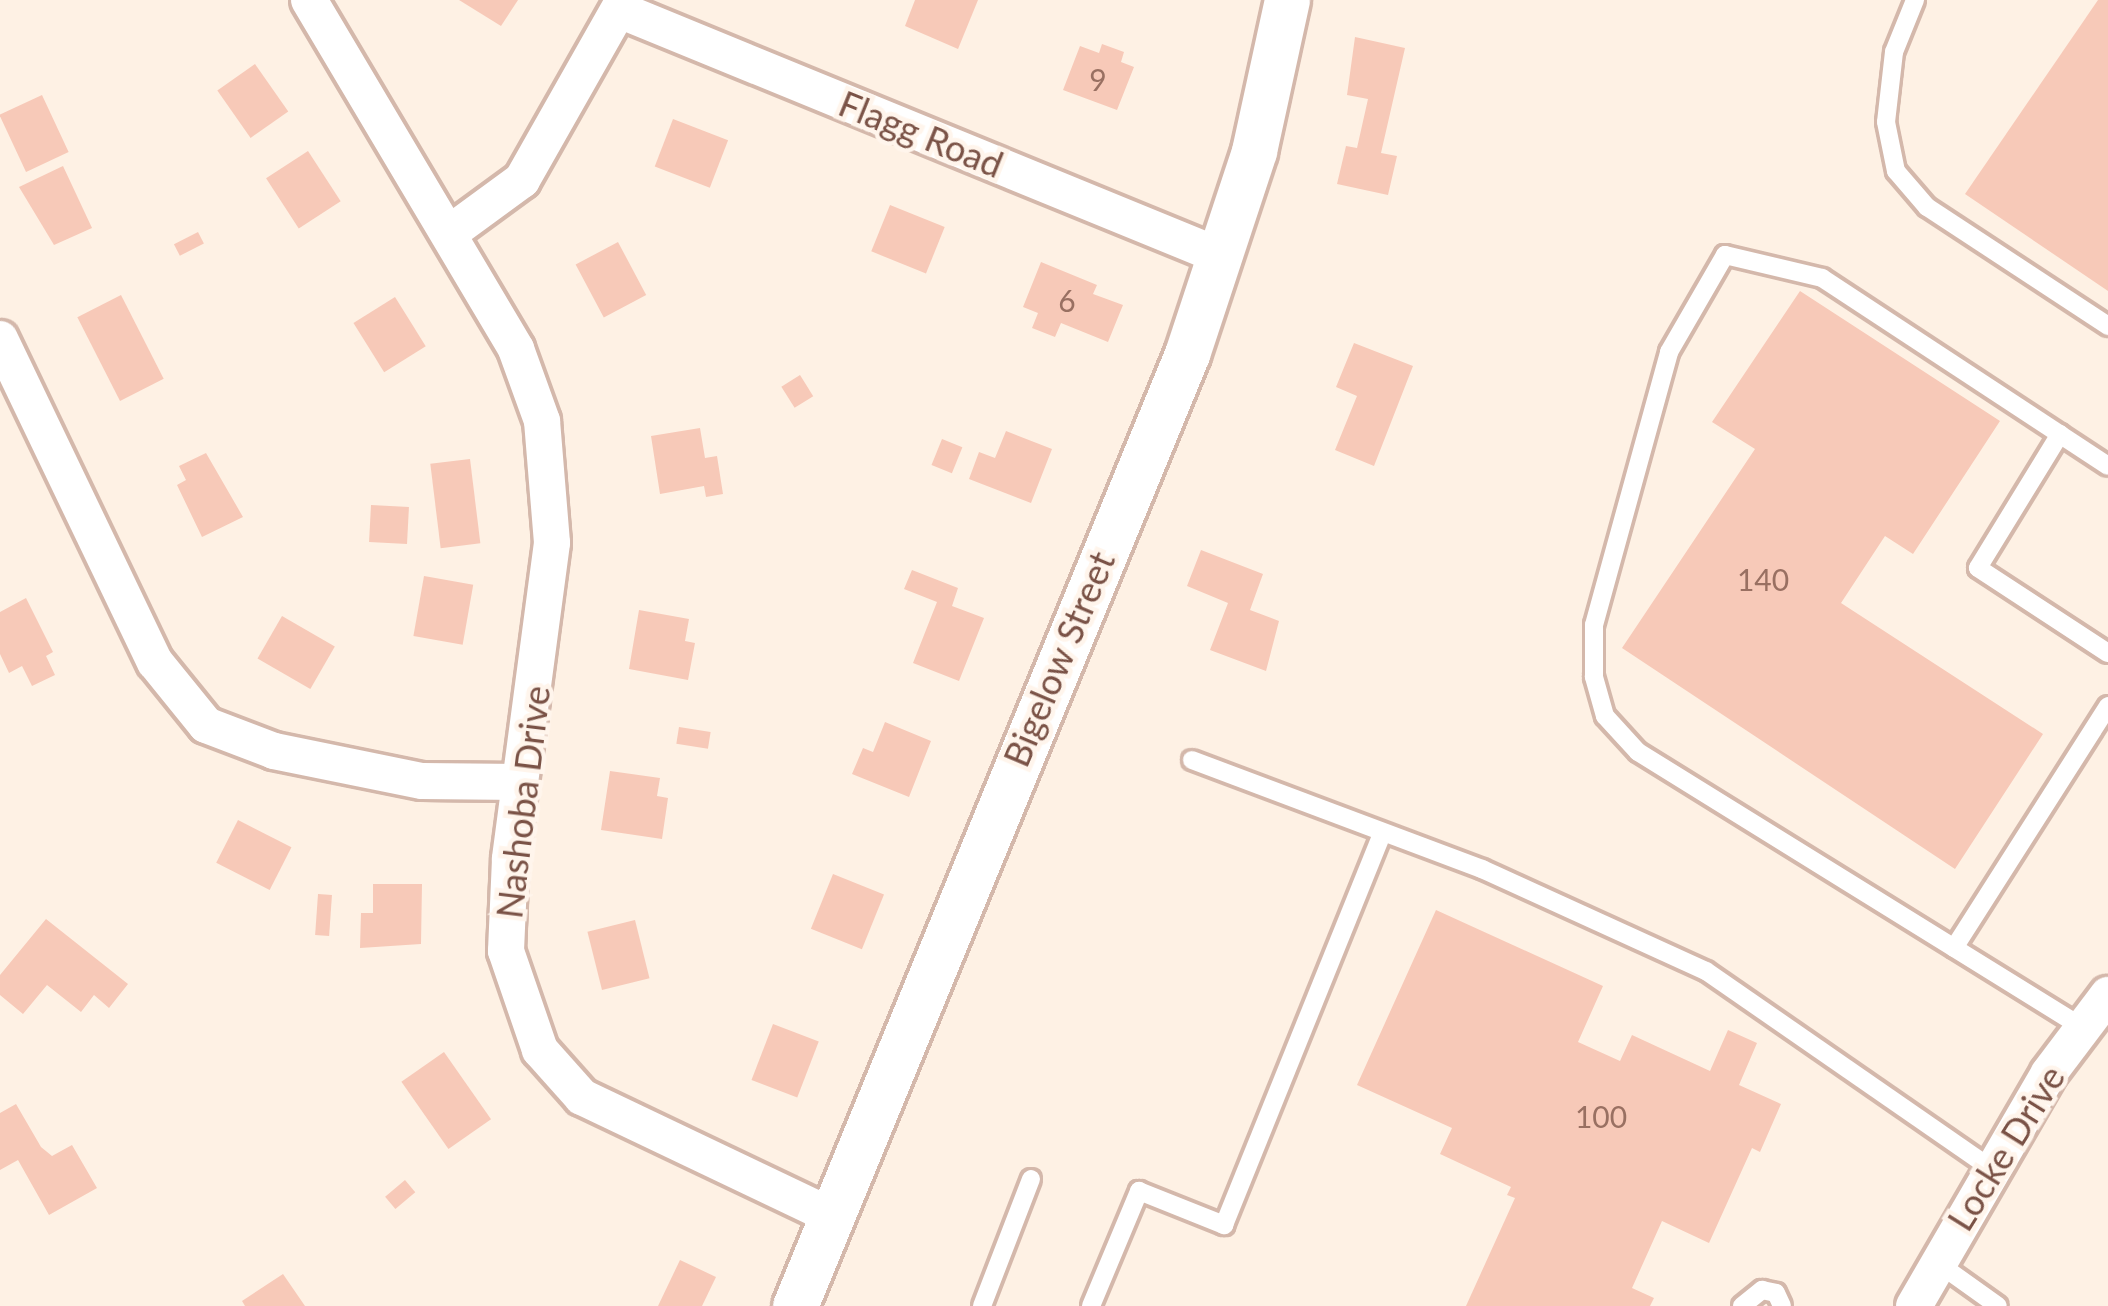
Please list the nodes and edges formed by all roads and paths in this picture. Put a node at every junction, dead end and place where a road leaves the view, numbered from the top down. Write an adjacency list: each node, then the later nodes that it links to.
1 (309, 0): 5 (street, Nashoba Drive)
2 (1287, 0): 6 (street, Bigelow Street)
3 (1915, 0): 7 (lane)
4 (623, 6): 5 (street); 6 (street, Flagg Road)
5 (452, 232): 14 (street, Nashoba Drive)
6 (1220, 256): 21 (street, Bigelow Street)
7 (2108, 326)
8 (0, 339): 14 (street)
9 (2060, 434): 10 (lane); 11 (lane); 16 (lane)
10 (2108, 466)
11 (2108, 653)
12 (2108, 706): 16 (lane)
13 (1192, 760): 15 (lane)
14 (520, 782): 21 (street, Nashoba Drive)
15 (1382, 834): 19 (lane); 25 (lane)
16 (1954, 948): 18 (lane)
17 (2108, 995): 18 (street, Locke Drive)
18 (2085, 1029): 19 (street, Locke Drive)
19 (1991, 1168): 22 (street, Locke Drive)
20 (1031, 1179): 24 (lane)
21 (831, 1216): 23 (street, Bigelow Street)
22 (1935, 1261): 28 (street, Locke Drive); 29 (lane)
23 (795, 1306)
24 (982, 1306)
25 (1091, 1306)
26 (1742, 1306): 27 (lane)
27 (1782, 1306)
28 (1914, 1306)
29 (1998, 1306)

